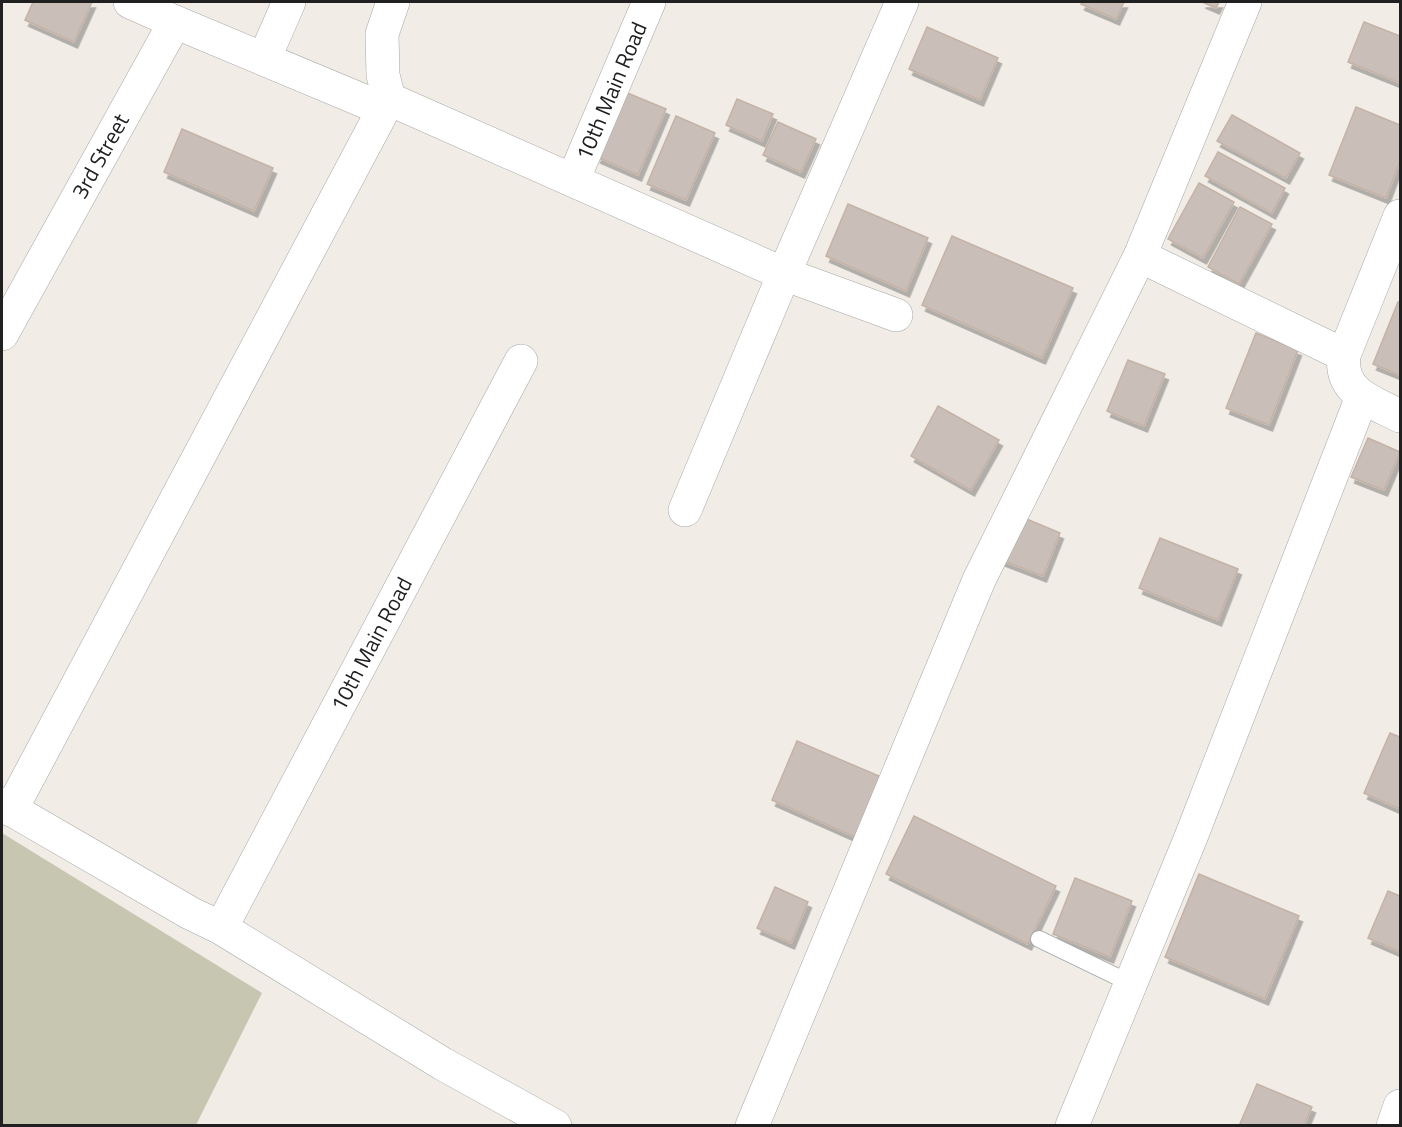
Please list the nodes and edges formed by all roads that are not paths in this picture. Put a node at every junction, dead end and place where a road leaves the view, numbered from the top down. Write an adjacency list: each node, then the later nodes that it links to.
1 (130, 2): 7 (street)
2 (288, 2): 8 (street)
3 (393, 2): 9 (street)
4 (649, 2): 10 (street, 10th Main Road)
5 (902, 2): 13 (street)
6 (1245, 2): 12 (street)
7 (175, 22): 8 (street); 15 (street, 3rd Street)
8 (264, 59): 9 (street)
9 (386, 104): 10 (street); 21 (street)
10 (573, 180): 13 (street)
11 (1401, 216): 16 (street)
12 (1140, 256): 16 (street); 27 (street)
13 (784, 274): 14 (street); 20 (street)
14 (896, 315)
15 (2, 334)
16 (1344, 355): 18 (street)
17 (521, 361): 22 (street, 10th Main Road)
18 (1362, 397): 19 (street); 24 (street)
19 (1401, 416)
20 (685, 510)
21 (6, 807): 22 (street)
22 (221, 928): 26 (street)
23 (1039, 939): 24 (lane)
24 (1130, 983): 28 (street)
25 (1401, 1106): 29 (street)
26 (555, 1125)
27 (752, 1125)
28 (1072, 1125)
29 (1393, 1125)

